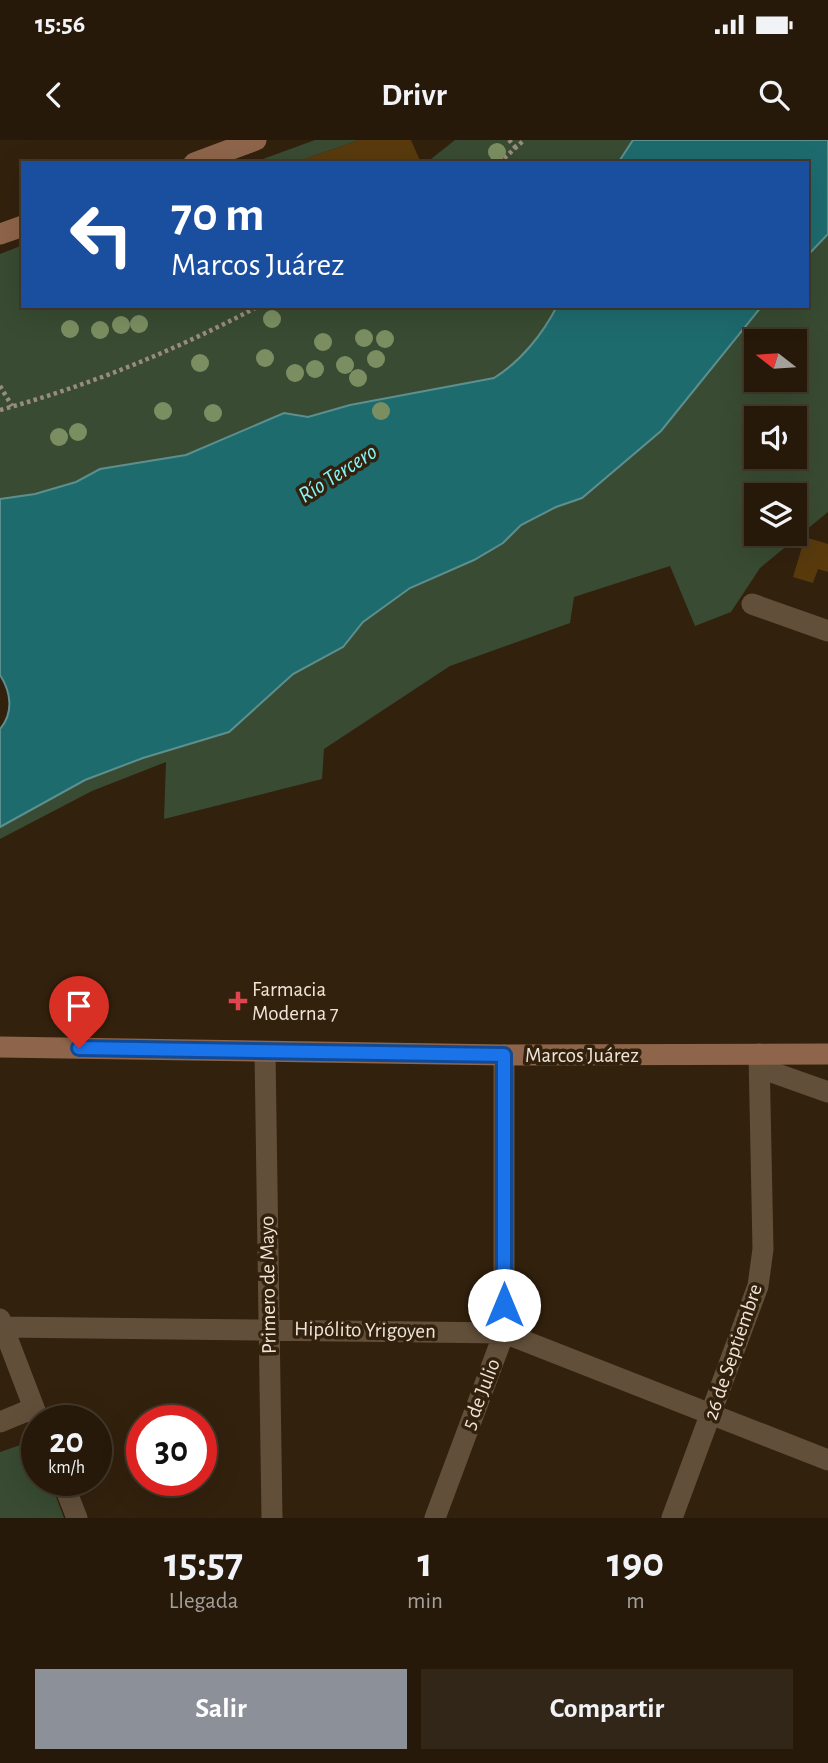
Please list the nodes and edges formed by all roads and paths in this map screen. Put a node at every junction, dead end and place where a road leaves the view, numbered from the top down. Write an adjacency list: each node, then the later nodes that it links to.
1 (256, 140): 5 (main road)
2 (509, 140): 4 (path)
3 (524, 140): 4 (path)
4 (516, 148): 6 (path)
5 (199, 161)
6 (501, 161)
7 (21, 227): 8 (main road)
8 (0, 234)
9 (255, 308): 11 (path)
10 (0, 386): 11 (path)
11 (12, 406): 12 (path)
12 (0, 410)
13 (752, 604): 14 (street)
14 (828, 631)
15 (0, 1047): 16 (main road, Marcos Juárez)
16 (265, 1052): 18 (main road, Marcos Juárez); 22 (street, Primero de Mayo)
17 (828, 1054): 19 (main road, Marcos Juárez)
18 (504, 1055): 19 (main road, Marcos Juárez); 23 (street, 5 de Julio)
19 (760, 1061): 20 (street); 25 (street, 26 de Septiembre)
20 (828, 1092)
21 (2, 1323): 22 (street, Hipólito Yrigoyen); 24 (street)
22 (268, 1329): 23 (street, Hipólito Yrigoyen); 31 (street, Primero de Mayo)
23 (504, 1333): 25 (street, Hipólito Yrigoyen); 32 (street, 5 de Julio)
24 (33, 1405)
25 (710, 1415): 28 (street, Hipólito Yrigoyen); 33 (street, 26 de Septiembre)
26 (21, 1418): 27 (street)
27 (0, 1422)
28 (828, 1460)
29 (68, 1496): 30 (street)
30 (77, 1518)
31 (272, 1518)
32 (435, 1518)
33 (672, 1518)

